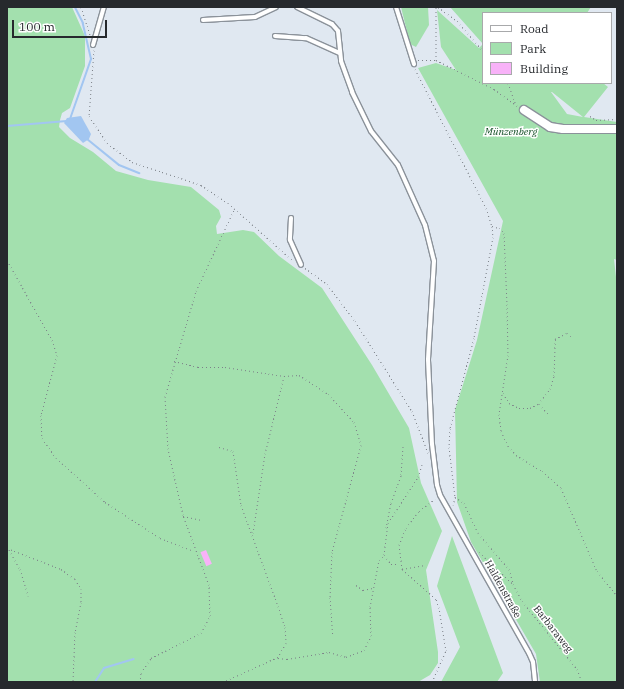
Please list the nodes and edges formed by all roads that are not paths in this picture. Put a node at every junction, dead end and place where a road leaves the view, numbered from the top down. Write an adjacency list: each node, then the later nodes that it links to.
1 (104, 7): 7 (lane)
2 (276, 7): 5 (lane)
3 (297, 7): 8 (lane, Haldenstraße)
4 (396, 7): 9 (lane)
5 (203, 20)
6 (275, 36): 8 (lane)
7 (93, 45)
8 (340, 53): 14 (lane, Haldenstraße)
9 (414, 64)
10 (524, 110): 11 (street)
11 (617, 129)
12 (291, 218): 13 (lane)
13 (301, 265)
14 (535, 682)

